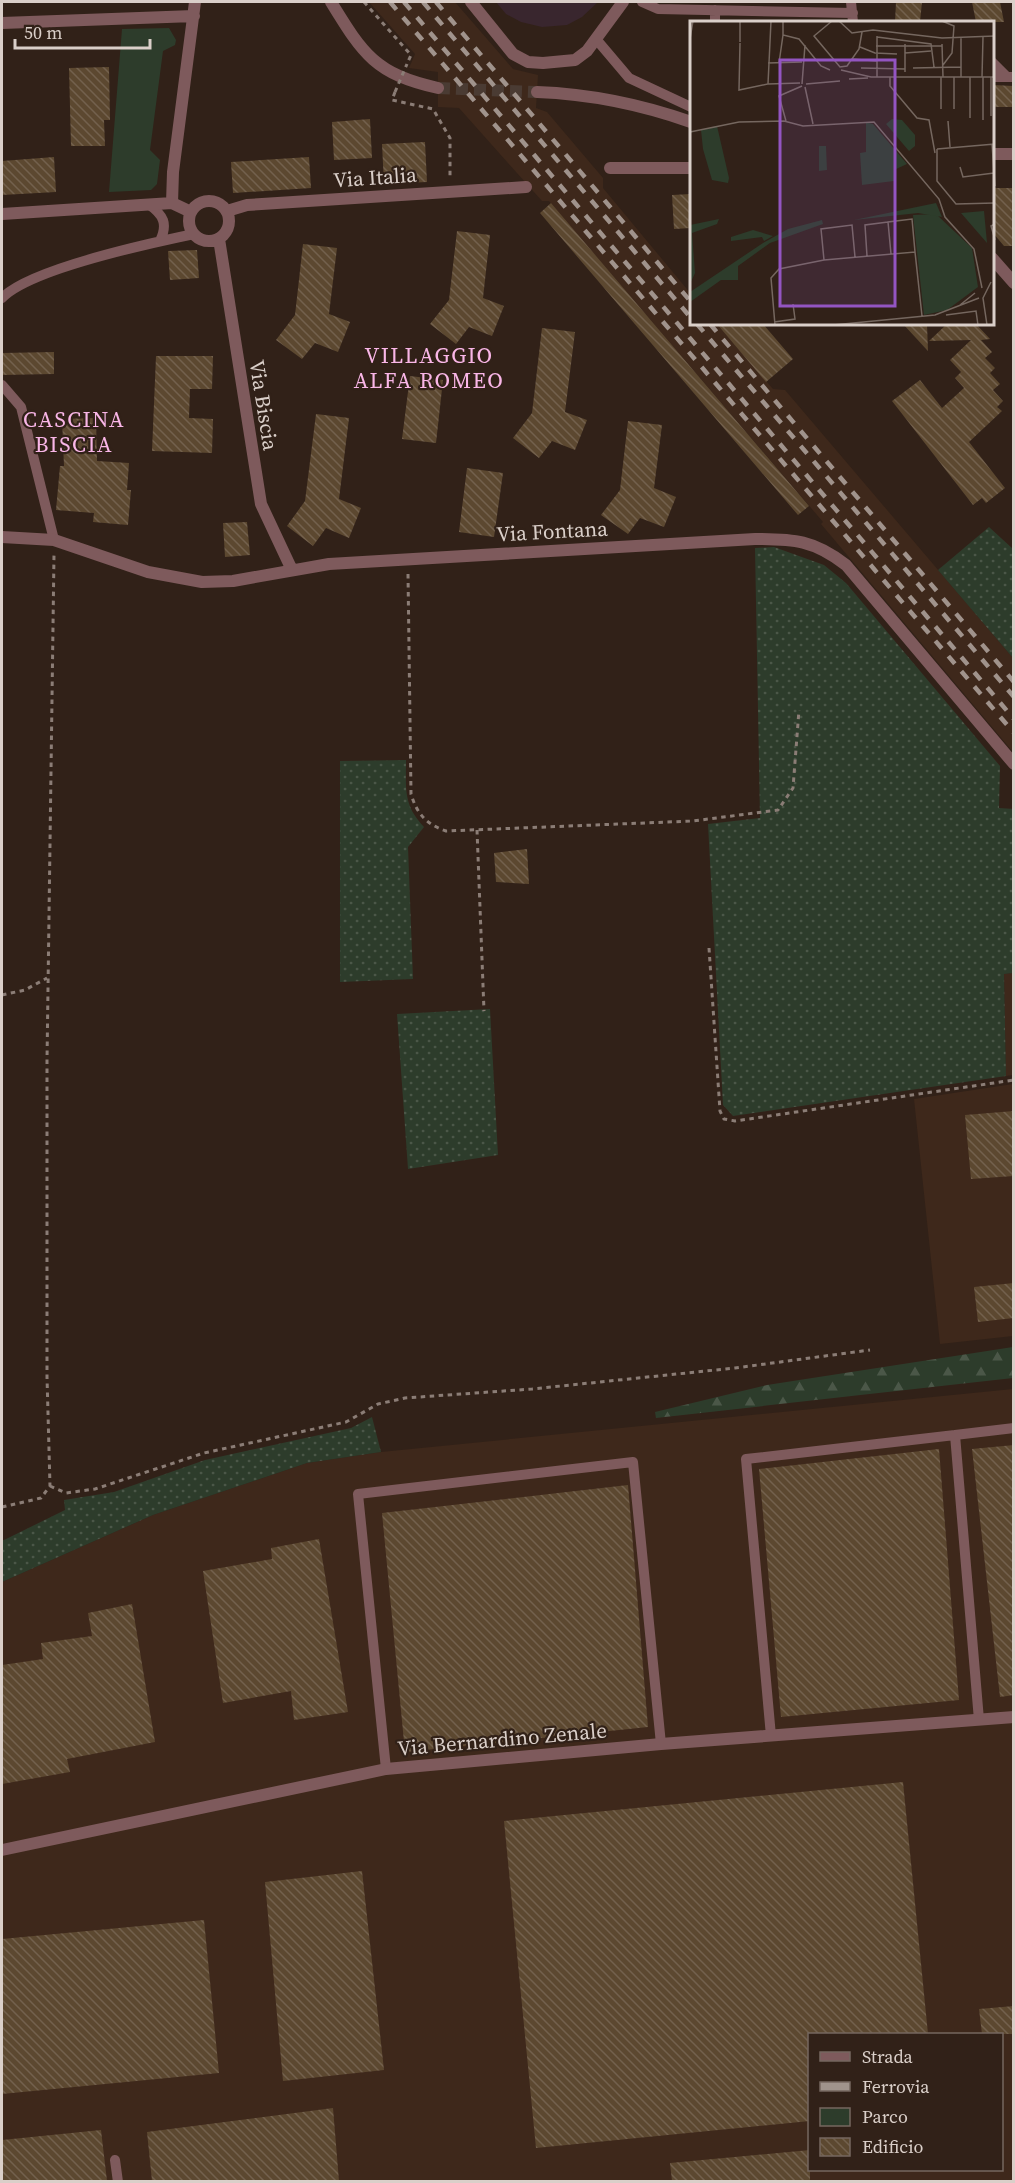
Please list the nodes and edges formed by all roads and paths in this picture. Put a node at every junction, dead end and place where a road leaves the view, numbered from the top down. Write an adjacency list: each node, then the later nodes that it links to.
1 (195, 2): 10 (street)
2 (331, 2): 17 (street)
3 (363, 2): 26 (path, bridge)
4 (471, 2): 13 (street)
5 (623, 2): 13 (street)
6 (642, 2): 8 (lane)
7 (754, 6): 8 (lane); 9 (lane)
8 (715, 10): 11 (lane)
9 (852, 12)
10 (194, 16): 12 (street); 27 (street)
11 (715, 21)
12 (2, 23)
13 (596, 39): 19 (lane)
14 (994, 63): 16 (lane)
15 (994, 77): 16 (lane)
16 (1010, 77)
17 (438, 88)
18 (537, 92): 20 (street)
19 (690, 107)
20 (690, 122)
21 (994, 154): 22 (street)
22 (1014, 154)
23 (610, 168): 24 (street)
24 (690, 168)
25 (525, 187): 26 (street, Via Italia)
26 (450, 192): 30 (street, Via Italia)
27 (172, 203): 28 (street); 29 (street)
28 (148, 204): 31 (street); 34 (lane)
29 (191, 212): 30 (street); 32 (street)
30 (227, 212): 33 (street)
31 (2, 214)
32 (194, 234): 33 (street); 34 (lane)
33 (219, 239): 42 (street, Via Biscia)
34 (160, 241): 37 (lane)
35 (994, 259): 36 (street)
36 (1014, 283)
37 (2, 298)
38 (2, 385): 40 (lane)
39 (2, 537): 40 (street, Via Fontana)
40 (54, 540): 42 (street, Via Fontana); 47 (path)
41 (408, 559): 42 (street, Via Fontana); 44 (street, Via Fontana); 45 (path)
42 (292, 570)
43 (799, 710): 45 (path)
44 (1014, 764)
45 (477, 830): 49 (path)
46 (709, 948): 50 (path)
47 (48, 978): 48 (path); 54 (path)
48 (2, 995)
49 (484, 1011)
50 (1014, 1080)
51 (870, 1350): 54 (path)
52 (1014, 1428): 53 (lane)
53 (955, 1435): 57 (lane); 58 (lane)
54 (50, 1486): 55 (path)
55 (2, 1507)
56 (1014, 1717): 57 (street, Via Bernardino Zenale)
57 (979, 1720): 58 (street, Via Bernardino Zenale)
58 (771, 1736): 59 (street, Via Bernardino Zenale)
59 (661, 1744): 60 (street, Via Bernardino Zenale); 60 (lane)
60 (386, 1769): 61 (street, Via Bernardino Zenale)
61 (2, 1850)
62 (116, 2160): 63 (lane)
63 (118, 2181)

